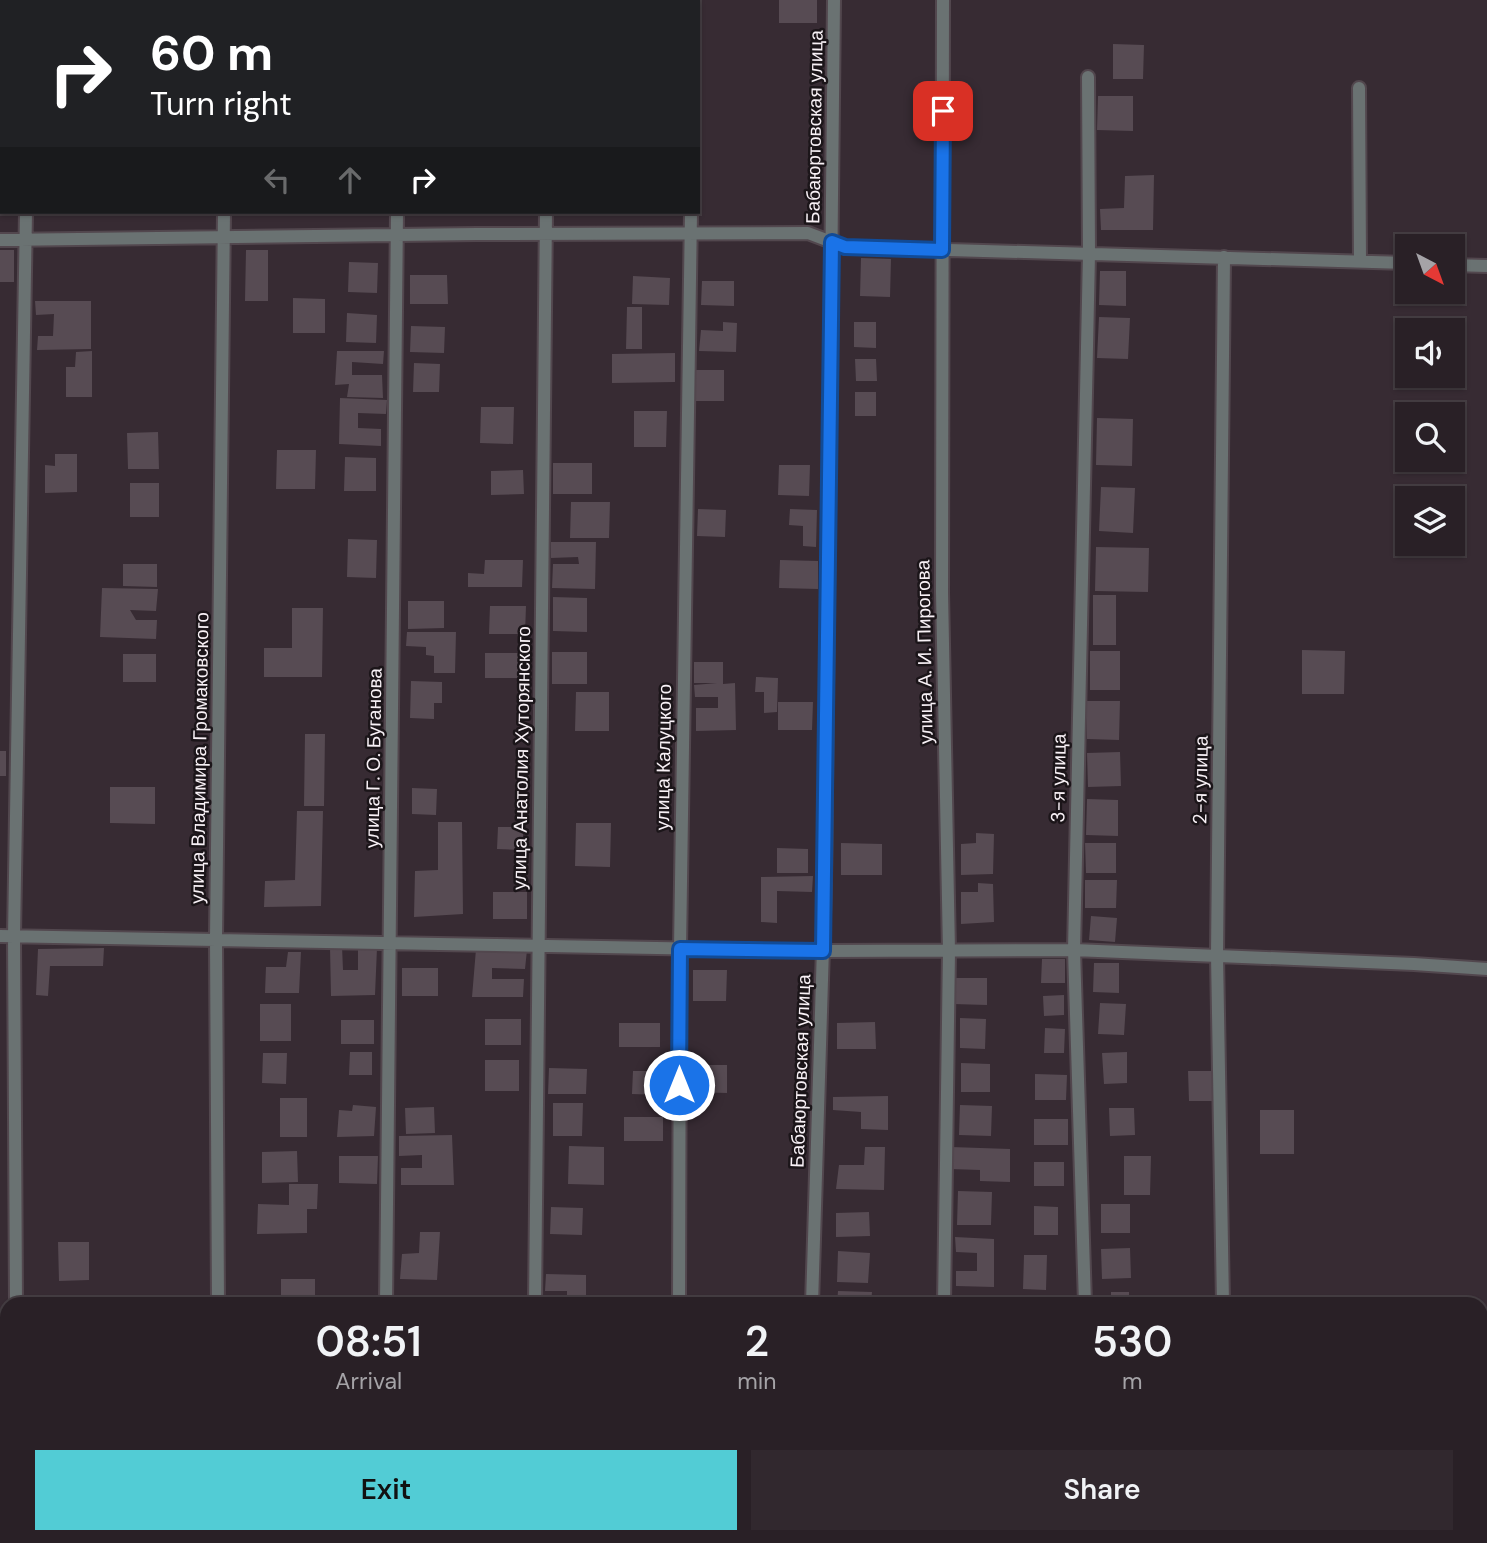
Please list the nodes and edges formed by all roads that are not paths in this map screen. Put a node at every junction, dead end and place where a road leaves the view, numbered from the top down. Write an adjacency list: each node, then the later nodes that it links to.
1 (834, 0): 16 (street, Бабаюртовская улица)
2 (943, 0): 17 (street, улица А. И. Пирогова)
3 (1088, 77): 18 (street, 3-я улица)
4 (1359, 88): 20 (street)
5 (26, 214): 14 (street)
6 (224, 214): 13 (street, улица Владимира Громаковского)
7 (397, 214): 12 (street, улица Г. О. Буганова)
8 (546, 214): 11 (street, улица Анатолия Хуторянского)
9 (691, 214): 10 (street, улица Калуцкого)
10 (691, 233): 11 (street); 16 (street); 29 (street, улица Калуцкого)
11 (546, 234): 12 (street); 28 (street, улица Анатолия Хуторянского)
12 (397, 235): 13 (street); 27 (street, улица Г. О. Буганова)
13 (224, 237): 14 (street); 26 (street, улица Владимира Громаковского)
14 (26, 239): 15 (street); 25 (street)
15 (0, 240)
16 (832, 242): 17 (street); 31 (street, Бабаюртовская улица)
17 (942, 250): 18 (street); 32 (street, улица А. И. Пирогова)
18 (1089, 254): 19 (street); 30 (street, 3-я улица)
19 (1224, 257): 20 (street); 33 (street, 2-я улица)
20 (1360, 261): 21 (street)
21 (1395, 262)
22 (1465, 266): 23 (street)
23 (1487, 267)
24 (0, 936): 25 (street)
25 (14, 936): 26 (street); 35 (street)
26 (216, 939): 27 (street); 36 (street, улица Владимира Громаковского)
27 (390, 942): 28 (street); 37 (street, улица Г. О. Буганова)
28 (538, 945): 29 (street); 38 (street, улица Анатолия Хуторянского)
29 (680, 949): 31 (street); 39 (street, улица Калуцкого)
30 (1074, 950): 32 (street); 33 (street); 42 (street, 3-я улица)
31 (823, 951): 32 (street); 40 (street, Бабаюртовская улица)
32 (949, 951): 41 (street, улица А. И. Пирогова)
33 (1217, 955): 34 (street); 43 (street, 2-я улица)
34 (1487, 969)
35 (16, 1297)
36 (218, 1297)
37 (386, 1297)
38 (535, 1297)
39 (679, 1297)
40 (813, 1297)
41 (944, 1297)
42 (1085, 1297)
43 (1223, 1297)

